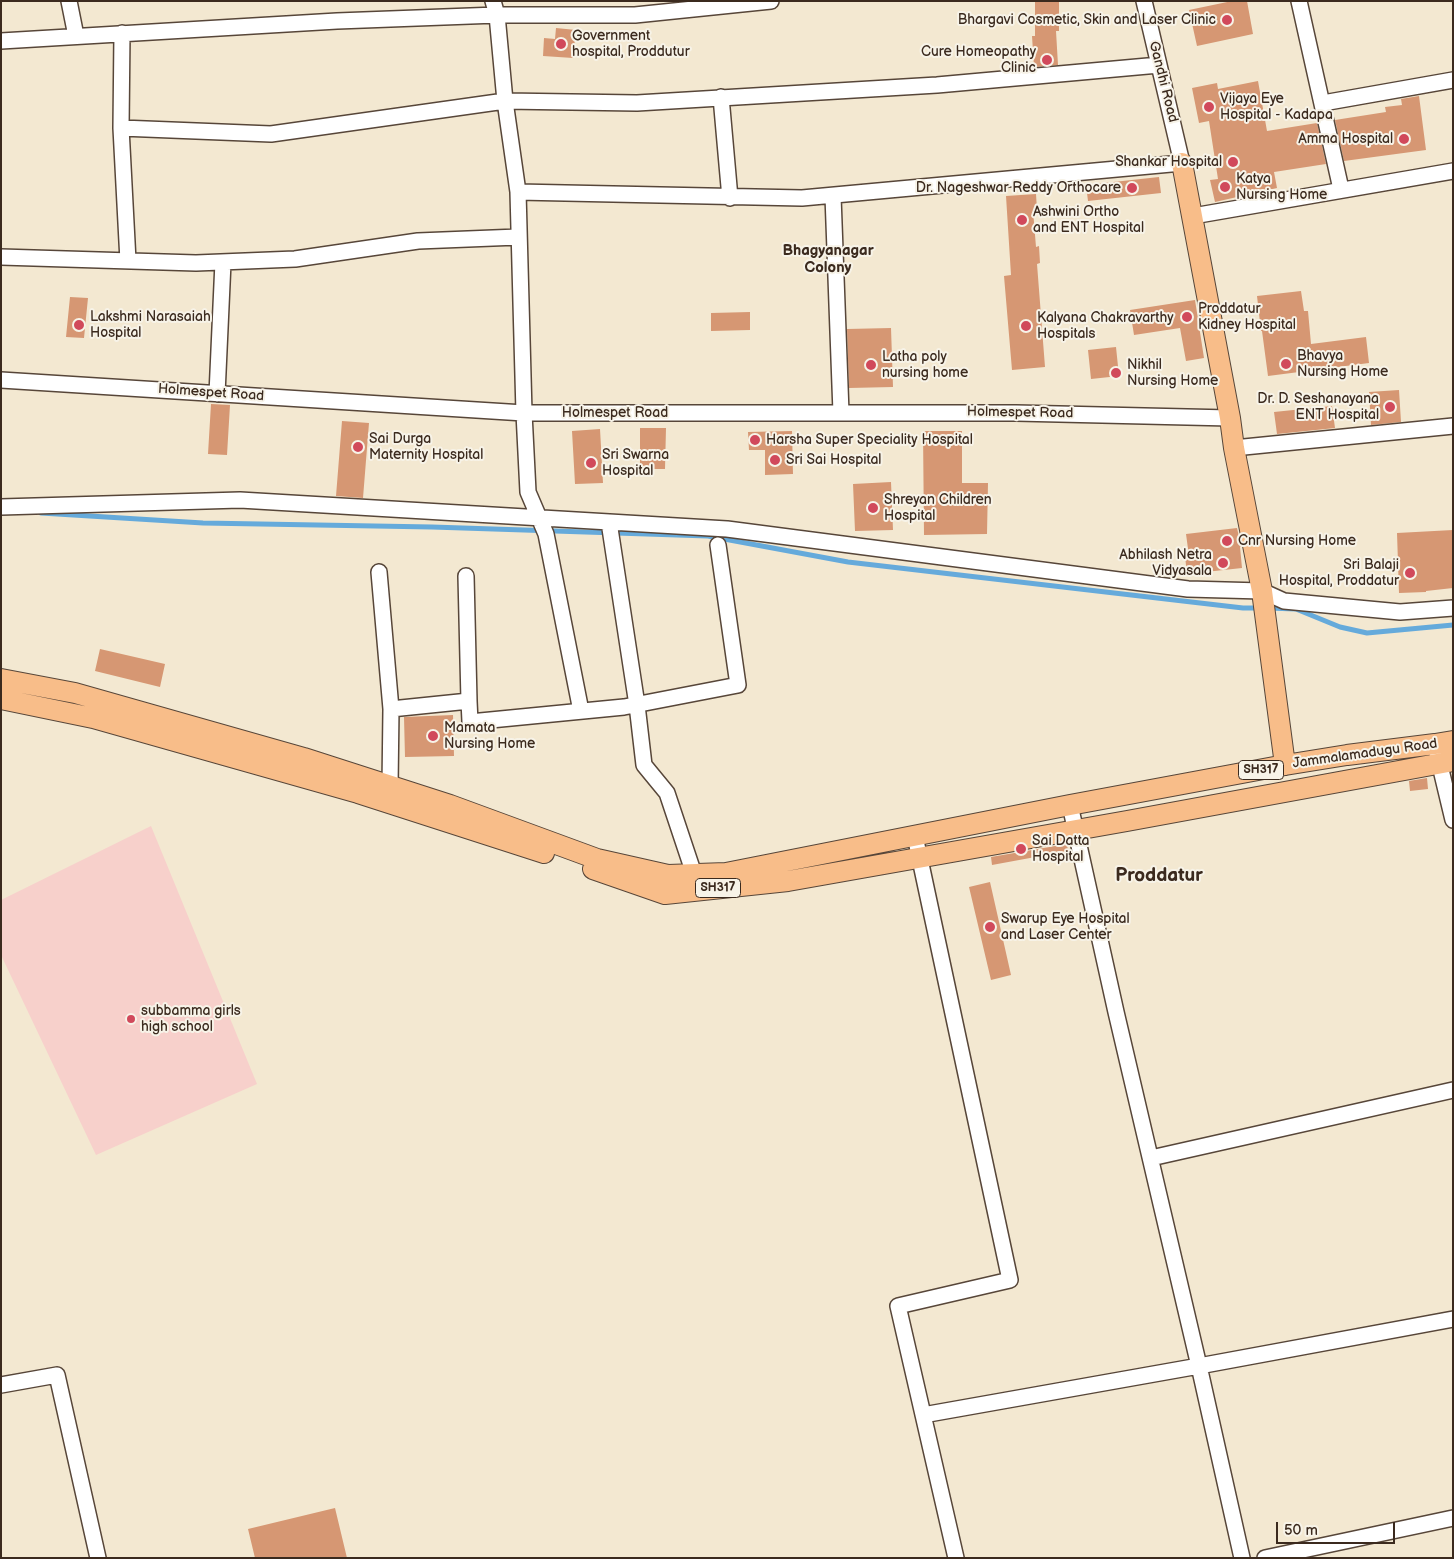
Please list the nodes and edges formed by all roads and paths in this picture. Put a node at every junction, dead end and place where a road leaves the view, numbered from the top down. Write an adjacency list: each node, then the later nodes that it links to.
1 (69, 1): 7 (street)
2 (771, 1): 5 (street)
3 (1144, 1): 9 (street, Gandhi Road)
4 (1300, 1): 13 (street)
5 (495, 8): 6 (street); 12 (street)
6 (122, 33): 7 (street); 14 (street)
7 (76, 36): 8 (street)
8 (1, 40)
9 (1159, 65): 11 (street); 15 (street, Gandhi Road)
10 (1453, 80): 13 (street)
11 (721, 97): 12 (street); 20 (street)
12 (505, 101): 14 (street); 18 (street)
13 (1323, 103): 17 (street)
14 (121, 128): 24 (street)
15 (1182, 162): 19 (street); 21 (main road)
16 (1453, 170): 17 (street)
17 (1341, 189): 21 (street)
18 (518, 192): 20 (street); 22 (street)
19 (833, 196): 20 (street); 29 (street)
20 (730, 198)
21 (1192, 216): 30 (main road)
22 (518, 237): 25 (street); 28 (street)
23 (1, 257): 24 (street)
24 (128, 260): 25 (street)
25 (223, 262): 27 (street)
26 (1, 380): 27 (street, Holmespet Road)
27 (217, 394): 28 (street, Holmespet Road)
28 (524, 413): 29 (street, Holmespet Road); 34 (street)
29 (841, 413): 30 (street, Holmespet Road)
30 (1230, 418): 32 (main road)
31 (1453, 426): 32 (street)
32 (1234, 448): 39 (main road)
33 (1, 507): 34 (street)
34 (539, 518): 35 (street); 46 (street)
35 (609, 522): 39 (street); 44 (street)
36 (718, 545): 44 (street)
37 (380, 572): 45 (street)
38 (466, 576): 43 (street)
39 (1262, 591): 40 (street); 48 (main road)
40 (1453, 608)
41 (1, 679): 49 (main road, SH317)
42 (1, 699): 54 (main road, SH317)
43 (469, 701): 45 (street); 46 (street)
44 (637, 705): 46 (street); 55 (street)
45 (391, 710): 49 (street)
46 (581, 711)
47 (1445, 752): 48 (main road, Jammalamadugu Road / SH317); 51 (street); 52 (main road, SH317)
48 (1284, 765): 50 (main road, Jammalamadugu Road / SH317)
49 (390, 786): 55 (main road, SH317)
50 (1070, 804): 52 (street); 53 (main road, SH317)
51 (1453, 820)
52 (1076, 830): 54 (main road, SH317); 57 (street)
53 (915, 836): 54 (street); 55 (main road, SH317)
54 (920, 857): 61 (street)
55 (694, 874)
56 (1453, 1090): 57 (street)
57 (1150, 1158): 59 (street)
58 (1453, 1319): 59 (street)
59 (1199, 1366): 61 (street); 65 (street)
60 (1, 1385): 63 (street)
61 (923, 1415): 64 (street)
62 (1453, 1518): 66 (street)
63 (98, 1558)
64 (956, 1558)
65 (1242, 1558)
66 (1265, 1558)

